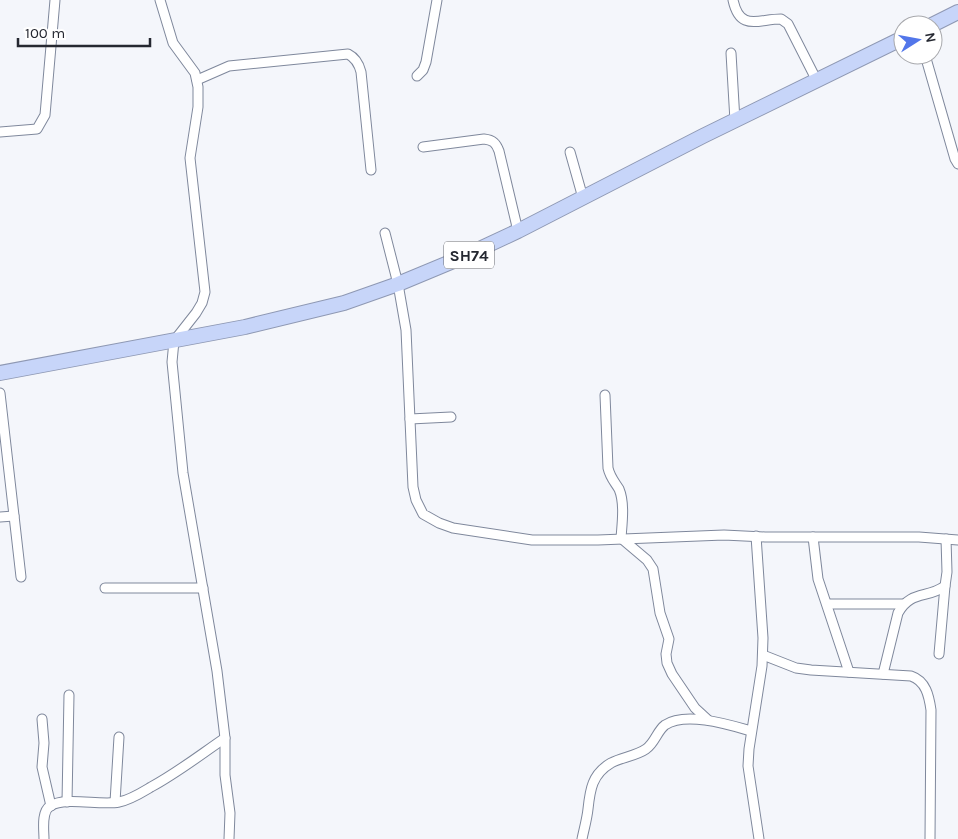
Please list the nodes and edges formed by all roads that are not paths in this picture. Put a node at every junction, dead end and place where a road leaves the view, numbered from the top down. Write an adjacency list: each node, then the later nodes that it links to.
1 (54, 0): 14 (street)
2 (160, 0): 11 (street)
3 (436, 0): 10 (street)
4 (733, 0): 12 (street)
5 (958, 12): 6 (highway)
6 (943, 20)
7 (893, 43): 12 (highway, SH74)
8 (731, 53): 13 (street)
9 (928, 65): 17 (street)
10 (417, 76)
11 (197, 80): 18 (street); 23 (street)
12 (817, 81): 13 (highway, SH74)
13 (735, 121): 19 (highway, SH74)
14 (0, 132)
15 (423, 147): 20 (street)
16 (570, 152): 19 (street)
17 (958, 164)
18 (371, 170)
19 (582, 198): 20 (highway, SH74)
20 (518, 231): 22 (highway, SH74)
21 (385, 233): 22 (street)
22 (398, 284): 23 (highway, SH74); 28 (street)
23 (174, 342): 24 (highway, SH74); 39 (street)
24 (0, 373)
25 (0, 393): 29 (street)
26 (605, 395): 33 (street)
27 (451, 417): 28 (street)
28 (410, 419): 33 (street)
29 (14, 516): 30 (street); 36 (street)
30 (0, 517)
31 (756, 536): 32 (street); 33 (street); 43 (street)
32 (813, 537): 34 (street); 40 (street)
33 (622, 538): 48 (street)
34 (946, 539): 35 (street); 37 (street)
35 (958, 540)
36 (21, 577)
37 (945, 586): 41 (street); 42 (street)
38 (105, 588): 39 (street)
39 (203, 588): 51 (street)
40 (827, 604): 41 (street); 44 (street)
41 (903, 604): 45 (street)
42 (939, 654)
43 (762, 655): 44 (street); 49 (street)
44 (849, 672): 45 (street)
45 (883, 674): 59 (street)
46 (70, 695): 52 (street)
47 (42, 719): 54 (street)
48 (708, 720): 49 (street); 57 (street)
49 (751, 732): 58 (street)
50 (119, 738): 53 (street)
51 (225, 738): 53 (street); 56 (street)
52 (67, 802): 53 (street); 54 (street)
53 (114, 802)
54 (51, 806): 55 (street)
55 (44, 839)
56 (229, 839)
57 (582, 839)
58 (760, 839)
59 (930, 839)

